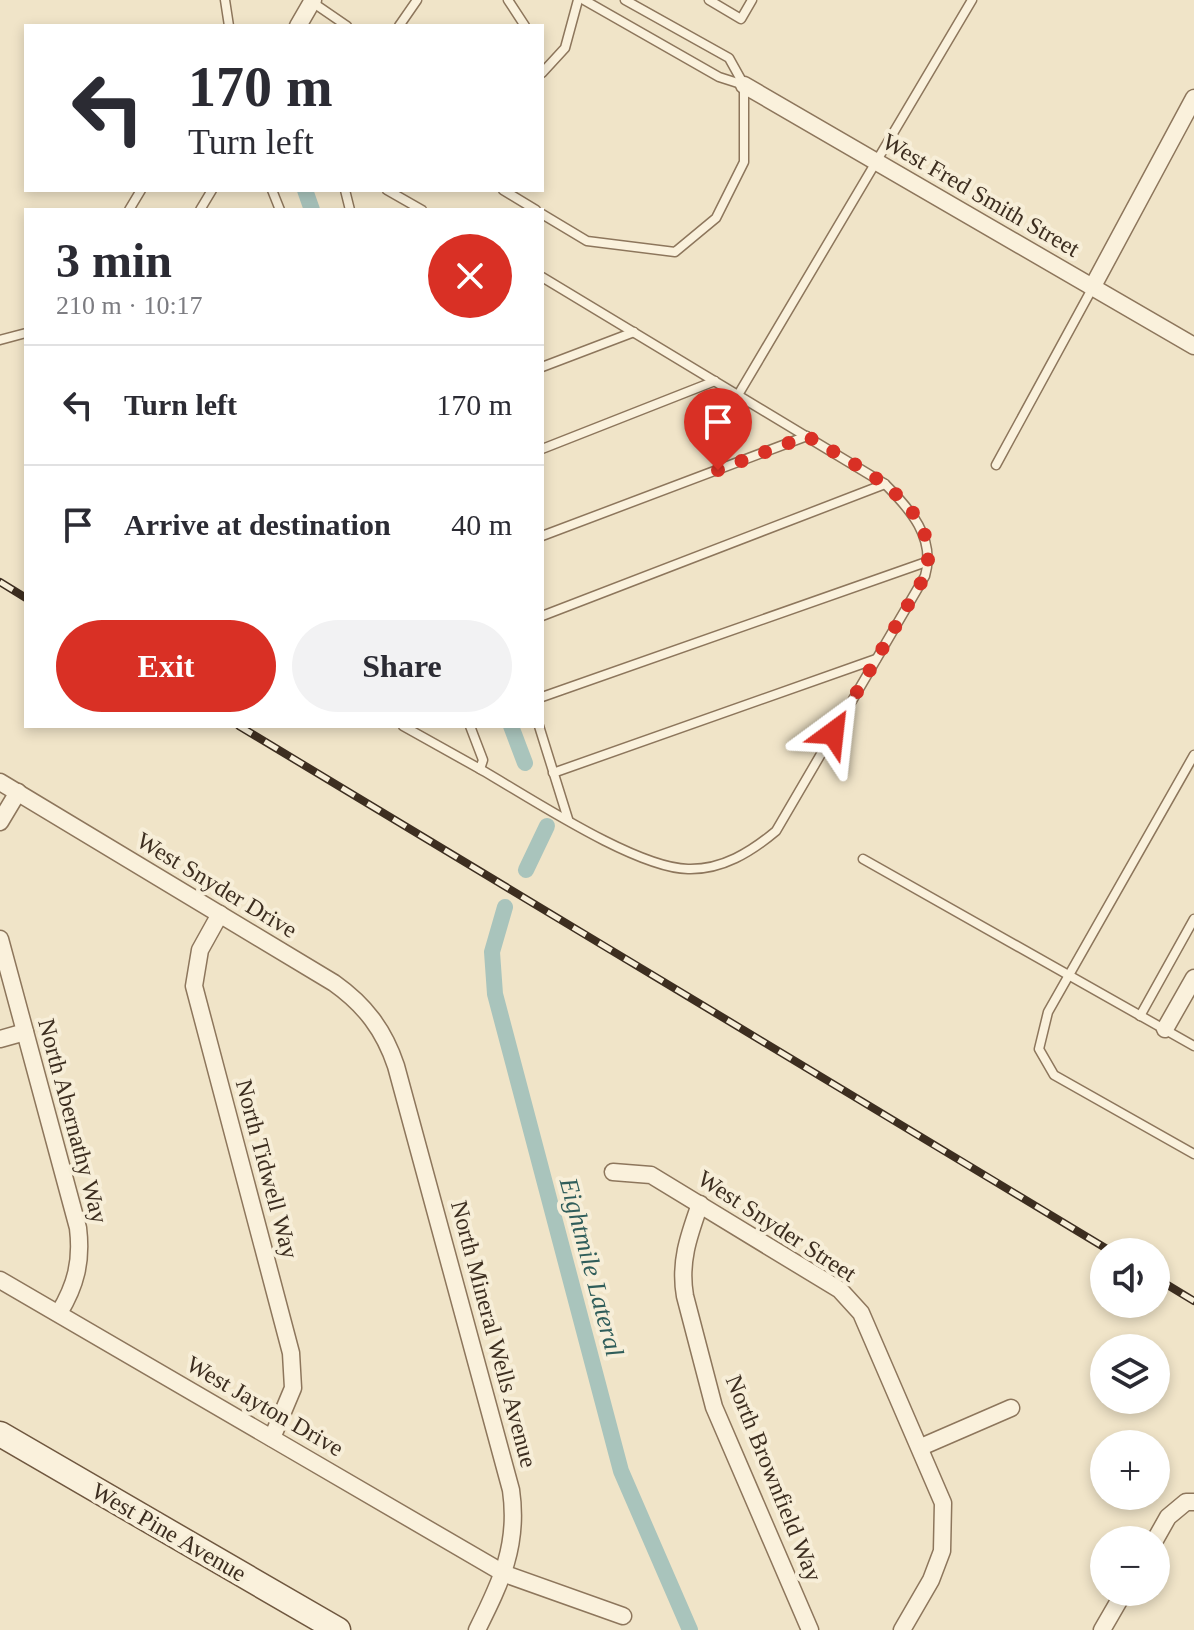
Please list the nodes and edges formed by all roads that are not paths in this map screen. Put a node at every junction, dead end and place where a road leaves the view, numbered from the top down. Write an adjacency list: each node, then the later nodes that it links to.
1 (225, 0): 10 (lane)
2 (417, 0): 13 (lane)
3 (508, 0): 14 (lane)
4 (581, 0): 15 (lane); 16 (lane)
5 (625, 0): 16 (lane)
6 (709, 0): 7 (lane)
7 (752, 0)
8 (972, 0): 18 (lane)
9 (312, 1): 11 (street); 12 (lane)
10 (229, 24)
11 (299, 24)
12 (344, 24)
13 (400, 24)
14 (524, 24)
15 (544, 71)
16 (744, 85): 18 (street, West Fred Smith Street); 23 (lane)
17 (1194, 98): 25 (street)
18 (874, 162): 25 (street, West Fred Smith Street); 32 (lane)
19 (390, 192): 21 (lane)
20 (506, 192): 22 (lane)
21 (418, 208)
22 (533, 208)
23 (544, 215)
24 (544, 278): 26 (lane)
25 (1093, 286): 29 (street, West Fred Smith Street); 35 (lane)
26 (634, 332): 30 (lane); 31 (lane)
27 (24, 334): 28 (lane)
28 (0, 340)
29 (1194, 346)
30 (544, 366)
31 (715, 381): 32 (lane); 34 (lane)
32 (738, 395): 33 (lane)
33 (807, 436): 36 (lane); 37 (lane)
34 (544, 448)
35 (996, 465)
36 (885, 484): 38 (lane); 39 (lane)
37 (544, 535)
38 (929, 561): 40 (lane); 41 (lane)
39 (544, 615)
40 (876, 658): 47 (lane); 50 (lane)
41 (544, 696)
42 (407, 728): 46 (lane)
43 (471, 728): 46 (lane)
44 (540, 728): 47 (lane)
45 (1194, 755): 56 (lane)
46 (480, 769): 50 (lane)
47 (553, 773): 50 (lane)
48 (0, 782): 49 (street, West Snyder Drive)
49 (18, 792): 51 (street); 53 (street, West Snyder Drive)
50 (568, 820)
51 (0, 822)
52 (863, 859): 56 (lane)
53 (220, 914): 63 (street, West Snyder Drive); 71 (street, North Tidwell Way)
54 (1194, 919): 58 (lane)
55 (0, 939): 60 (street, North Abernathy Way)
56 (1068, 975): 58 (lane); 64 (lane)
57 (1194, 978): 59 (street)
58 (1140, 1016): 59 (lane)
59 (1165, 1029): 62 (lane)
60 (25, 1032): 61 (street); 68 (street, North Abernathy Way)
61 (0, 1039)
62 (1194, 1046)
63 (390, 1049): 75 (street, North Mineral Wells Avenue)
64 (1194, 1154)
65 (613, 1172): 66 (street, West Snyder Street)
66 (700, 1204): 72 (street, West Snyder Street); 80 (street, North Brownfield Way)
67 (0, 1280): 68 (street, West Jayton Drive)
68 (59, 1313): 71 (street, West Jayton Drive)
69 (1011, 1408): 72 (street)
70 (0, 1434): 78 (street, West Pine Avenue)
71 (272, 1438): 75 (street, West Jayton Drive)
72 (921, 1447): 81 (street, West Snyder Street)
73 (1190, 1502): 74 (street)
74 (1163, 1526)
75 (505, 1574): 77 (street, West Jayton Drive); 79 (street, North Mineral Wells Avenue)
76 (1116, 1606): 82 (street)
77 (623, 1616)
78 (338, 1630)
79 (477, 1630)
80 (810, 1630)
81 (902, 1630)
82 (1102, 1630)

